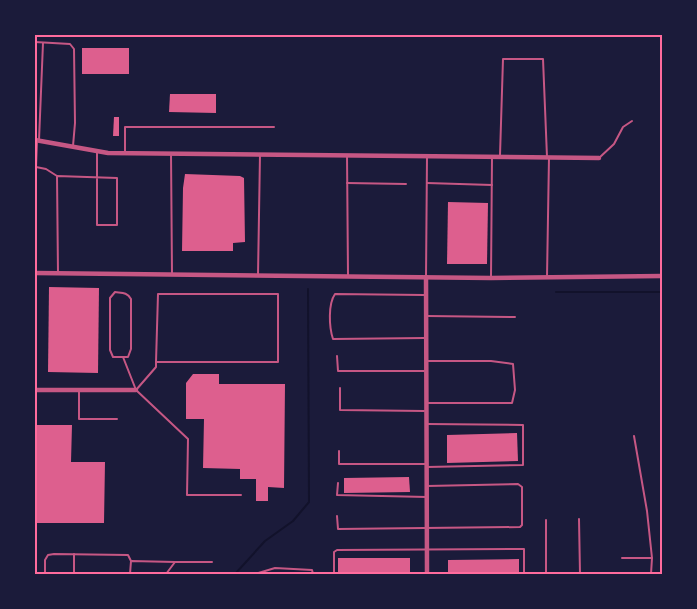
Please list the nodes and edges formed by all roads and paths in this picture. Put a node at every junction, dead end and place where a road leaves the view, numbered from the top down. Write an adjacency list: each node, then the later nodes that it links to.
1 (35, 42): 2 (lane)
2 (43, 43): 4 (lane); 8 (lane)
3 (35, 109): 4 (lane)
4 (41, 109): 7 (lane)
5 (632, 121): 18 (lane)
6 (274, 126): 10 (lane)
7 (37, 140): 8 (street); 19 (lane)
8 (73, 146): 9 (street)
9 (97, 151): 10 (street); 21 (lane)
10 (125, 153): 11 (street)
11 (171, 154): 12 (street); 29 (lane)
12 (260, 154): 13 (street); 30 (lane)
13 (347, 155): 14 (street); 22 (lane)
14 (427, 156): 15 (street); 24 (lane)
15 (492, 157): 16 (street); 25 (lane)
16 (500, 157): 17 (street); 17 (lane)
17 (548, 157): 18 (street); 34 (lane)
18 (599, 158)
19 (36, 167): 20 (lane); 26 (lane)
20 (57, 176): 21 (lane); 28 (lane)
21 (97, 178): 21 (lane)
22 (347, 183): 23 (lane); 31 (lane)
23 (406, 184)
24 (427, 184): 25 (lane); 33 (lane)
25 (492, 185): 35 (lane)
26 (35, 222): 27 (lane)
27 (35, 273): 28 (street)
28 (58, 273): 29 (street)
29 (172, 274): 30 (street)
30 (258, 275): 31 (street)
31 (348, 276): 33 (street)
32 (662, 276): 34 (street)
33 (426, 277): 35 (street); 36 (street)
34 (548, 277): 35 (street)
35 (491, 278)
36 (426, 295): 37 (street); 39 (lane)
37 (426, 316): 38 (lane); 39 (street)
38 (515, 317)
39 (426, 338): 42 (street)
40 (337, 356): 44 (lane)
41 (124, 357): 41 (lane); 48 (lane)
42 (427, 361): 44 (street); 49 (lane)
43 (156, 362): 43 (lane); 48 (lane)
44 (427, 371): 49 (street)
45 (340, 388): 50 (lane)
46 (35, 390): 47 (street)
47 (79, 390): 48 (street); 51 (lane)
48 (136, 390): 58 (lane)
49 (427, 403): 50 (street)
50 (427, 411): 52 (street)
51 (117, 420)
52 (427, 424): 55 (street); 55 (lane)
53 (634, 436): 67 (lane)
54 (339, 451): 55 (lane)
55 (427, 466): 57 (street)
56 (338, 483): 59 (lane)
57 (427, 486): 59 (street); 63 (lane)
58 (242, 495)
59 (427, 497): 63 (street)
60 (337, 516): 63 (lane)
61 (579, 519): 81 (lane)
62 (546, 520): 80 (lane)
63 (427, 528): 64 (street)
64 (427, 550): 77 (lane); 78 (street); 79 (lane)
65 (74, 554): 68 (lane); 71 (lane); 72 (lane)
66 (622, 558): 67 (lane)
67 (652, 558): 82 (lane)
68 (131, 561): 69 (lane); 73 (lane)
69 (175, 562): 70 (lane); 74 (lane)
70 (212, 562)
71 (45, 574)
72 (74, 574)
73 (130, 574)
74 (166, 574)
75 (255, 574): 76 (lane)
76 (313, 574)
77 (334, 574)
78 (427, 574)
79 (524, 574)
80 (546, 574)
81 (580, 574)
82 (652, 574)

